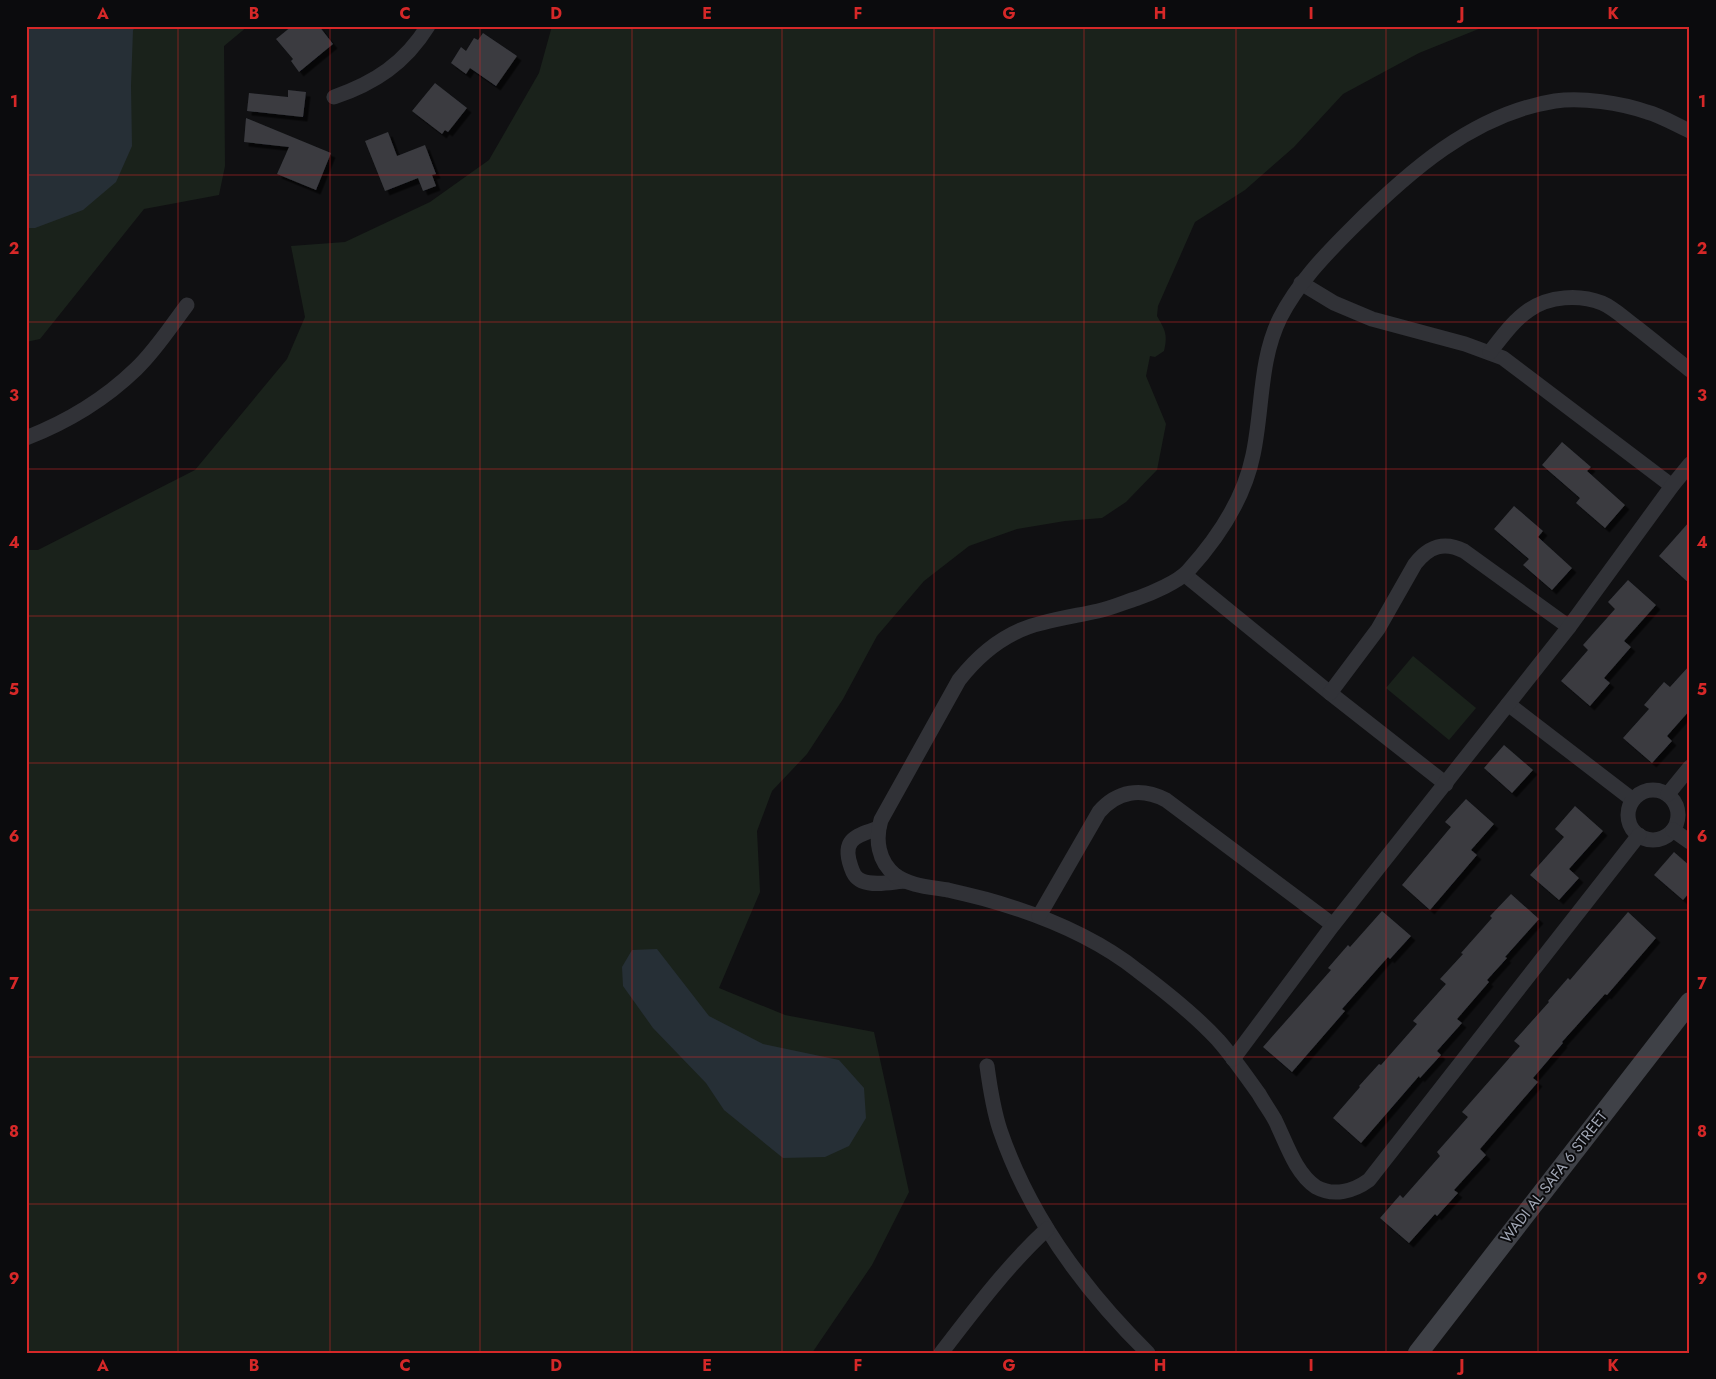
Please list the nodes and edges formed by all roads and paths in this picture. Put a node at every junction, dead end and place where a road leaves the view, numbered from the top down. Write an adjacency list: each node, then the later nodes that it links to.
1 (428, 26): 2 (street)
2 (334, 97)
3 (1690, 132): 4 (street)
4 (1301, 283): 6 (street); 11 (street)
5 (186, 305): 8 (street)
6 (1490, 352): 7 (street); 10 (street)
7 (1690, 370)
8 (26, 438)
9 (1690, 464): 10 (street)
10 (1672, 486): 12 (street)
11 (1185, 575): 13 (street); 19 (street)
12 (1569, 627): 13 (street); 14 (street)
13 (1330, 693): 16 (street)
14 (1508, 704): 16 (street); 18 (street)
15 (1690, 767): 17 (street)
16 (1446, 784): 25 (street)
17 (1668, 794): 18 (street); 20 (street)
18 (1633, 800): 21 (street)
19 (878, 828): 23 (street); 23 (street)
20 (1673, 830): 21 (street); 22 (street)
21 (1639, 835): 27 (street)
22 (1689, 843)
23 (905, 881): 24 (street)
24 (1039, 916): 25 (street); 27 (street)
25 (1333, 925): 27 (street)
26 (1690, 1002): 32 (main road, WADI AL SAFA 6 STREET)
27 (1233, 1059)
28 (987, 1066): 29 (street)
29 (1047, 1229): 30 (street); 31 (street)
30 (942, 1353)
31 (1148, 1353)
32 (1418, 1353)

